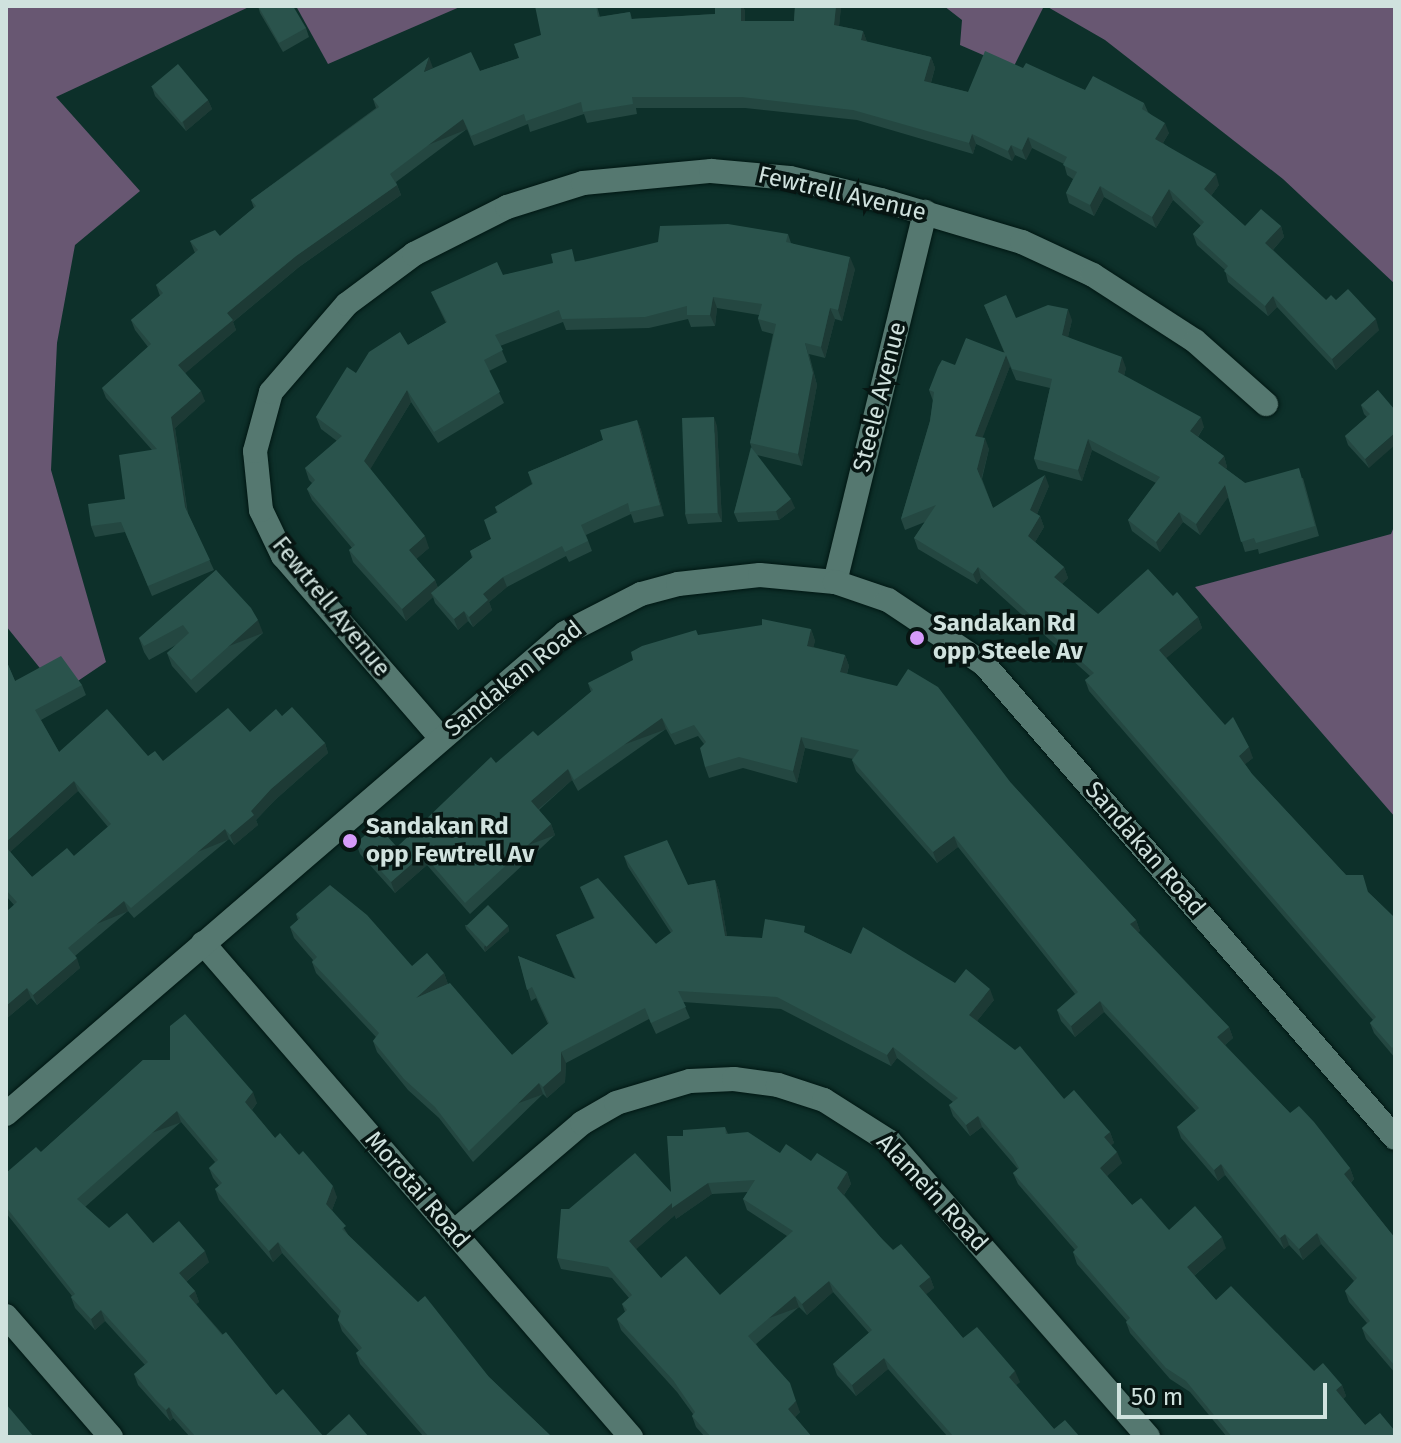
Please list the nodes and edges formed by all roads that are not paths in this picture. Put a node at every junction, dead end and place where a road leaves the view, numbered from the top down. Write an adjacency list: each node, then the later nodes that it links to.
1 (925, 212): 2 (street, Fewtrell Avenue); 3 (street, Steele Avenue); 4 (street, Fewtrell Avenue)
2 (1266, 404)
3 (835, 582): 4 (street, Sandakan Road); 7 (street, Sandakan Road)
4 (440, 737): 5 (street, Sandakan Road)
5 (203, 943): 6 (street, Sandakan Road); 8 (street, Morotai Road)
6 (6, 1114)
7 (1395, 1138)
8 (454, 1232): 11 (street, Morotai Road); 12 (street, Alamein Road)
9 (6, 1316): 10 (street)
10 (111, 1437)
11 (631, 1437)
12 (1148, 1437)

